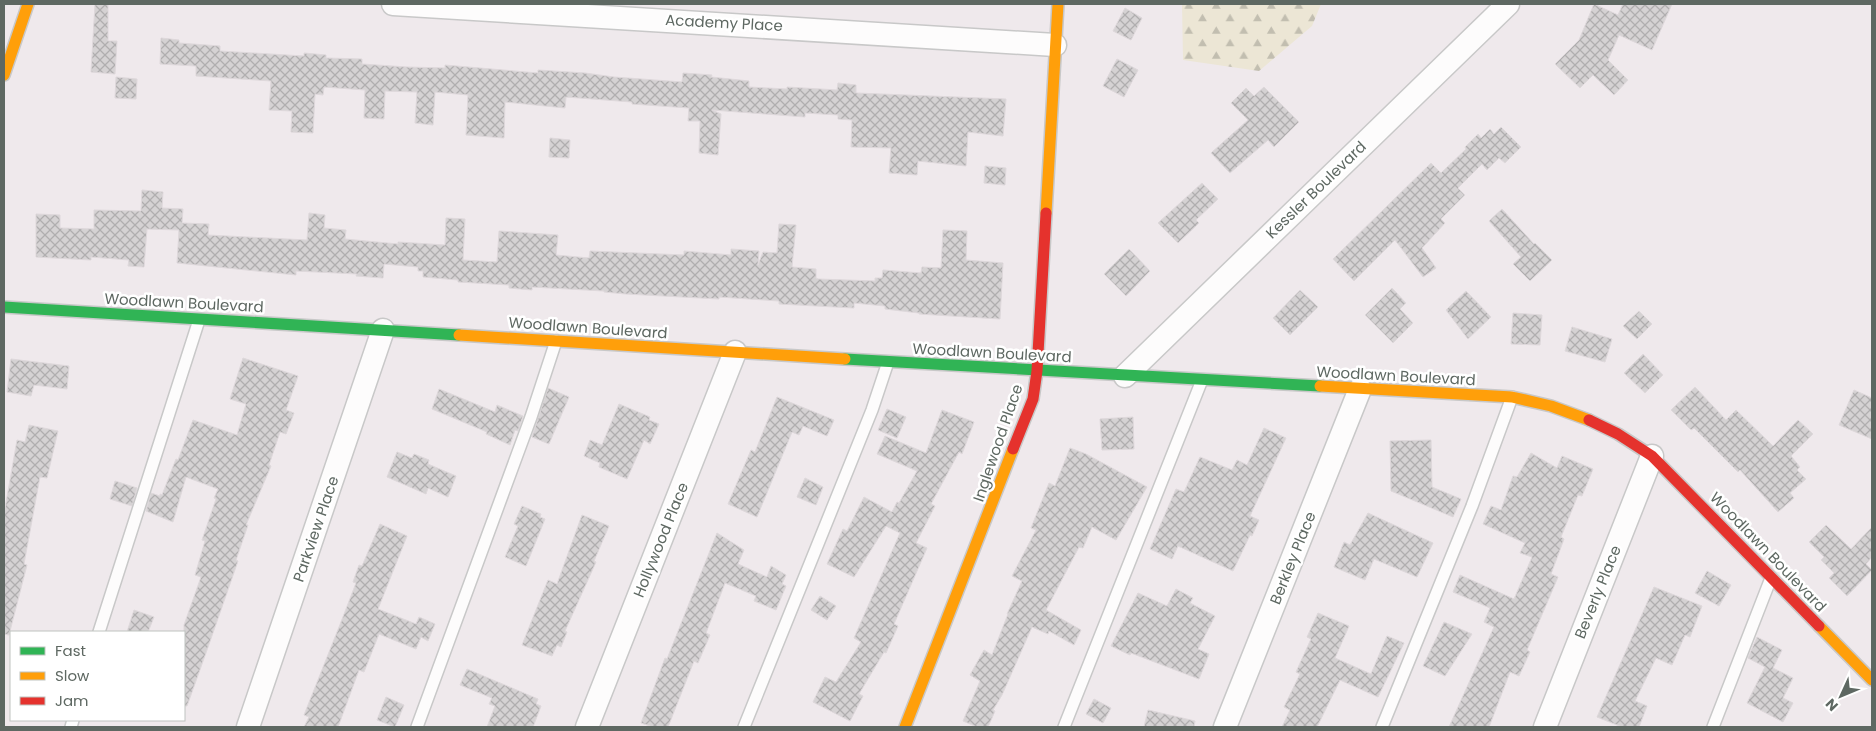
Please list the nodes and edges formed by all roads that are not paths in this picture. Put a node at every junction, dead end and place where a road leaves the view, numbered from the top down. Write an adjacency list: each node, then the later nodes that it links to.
1 (28, 4): 6 (street)
2 (393, 4): 5 (street, Academy Place)
3 (1058, 4): 5 (street, Inglewood Place)
4 (1508, 4): 14 (street, Kessler Boulevard)
5 (1055, 45): 13 (street, Inglewood Place)
6 (4, 75)
7 (4, 307): 8 (street, Woodlawn Boulevard)
8 (199, 319): 9 (street, Woodlawn Boulevard); 20 (lane)
9 (383, 330): 10 (street, Woodlawn Boulevard); 22 (street, Parkview Place)
10 (556, 341): 11 (street, Woodlawn Boulevard); 23 (lane)
11 (735, 352): 12 (street, Woodlawn Boulevard); 24 (street, Hollywood Place)
12 (888, 362): 13 (street, Woodlawn Boulevard); 25 (lane)
13 (1037, 371): 14 (street, Woodlawn Boulevard); 26 (street, Inglewood Place)
14 (1125, 376): 15 (street, Woodlawn Boulevard)
15 (1202, 380): 16 (street, Woodlawn Boulevard); 27 (lane)
16 (1360, 389): 17 (street, Woodlawn Boulevard); 28 (street, Berkley Place)
17 (1512, 397): 18 (street, Woodlawn Boulevard); 29 (lane)
18 (1652, 456): 19 (street, Woodlawn Boulevard); 30 (street, Beverly Place)
19 (1771, 578): 21 (street, Woodlawn Boulevard); 31 (lane)
20 (99, 631)
21 (1872, 680)
22 (248, 727)
23 (417, 727)
24 (587, 727)
25 (744, 727)
26 (905, 727)
27 (1064, 727)
28 (1225, 727)
29 (1382, 727)
30 (1544, 727)
31 (1713, 727)

